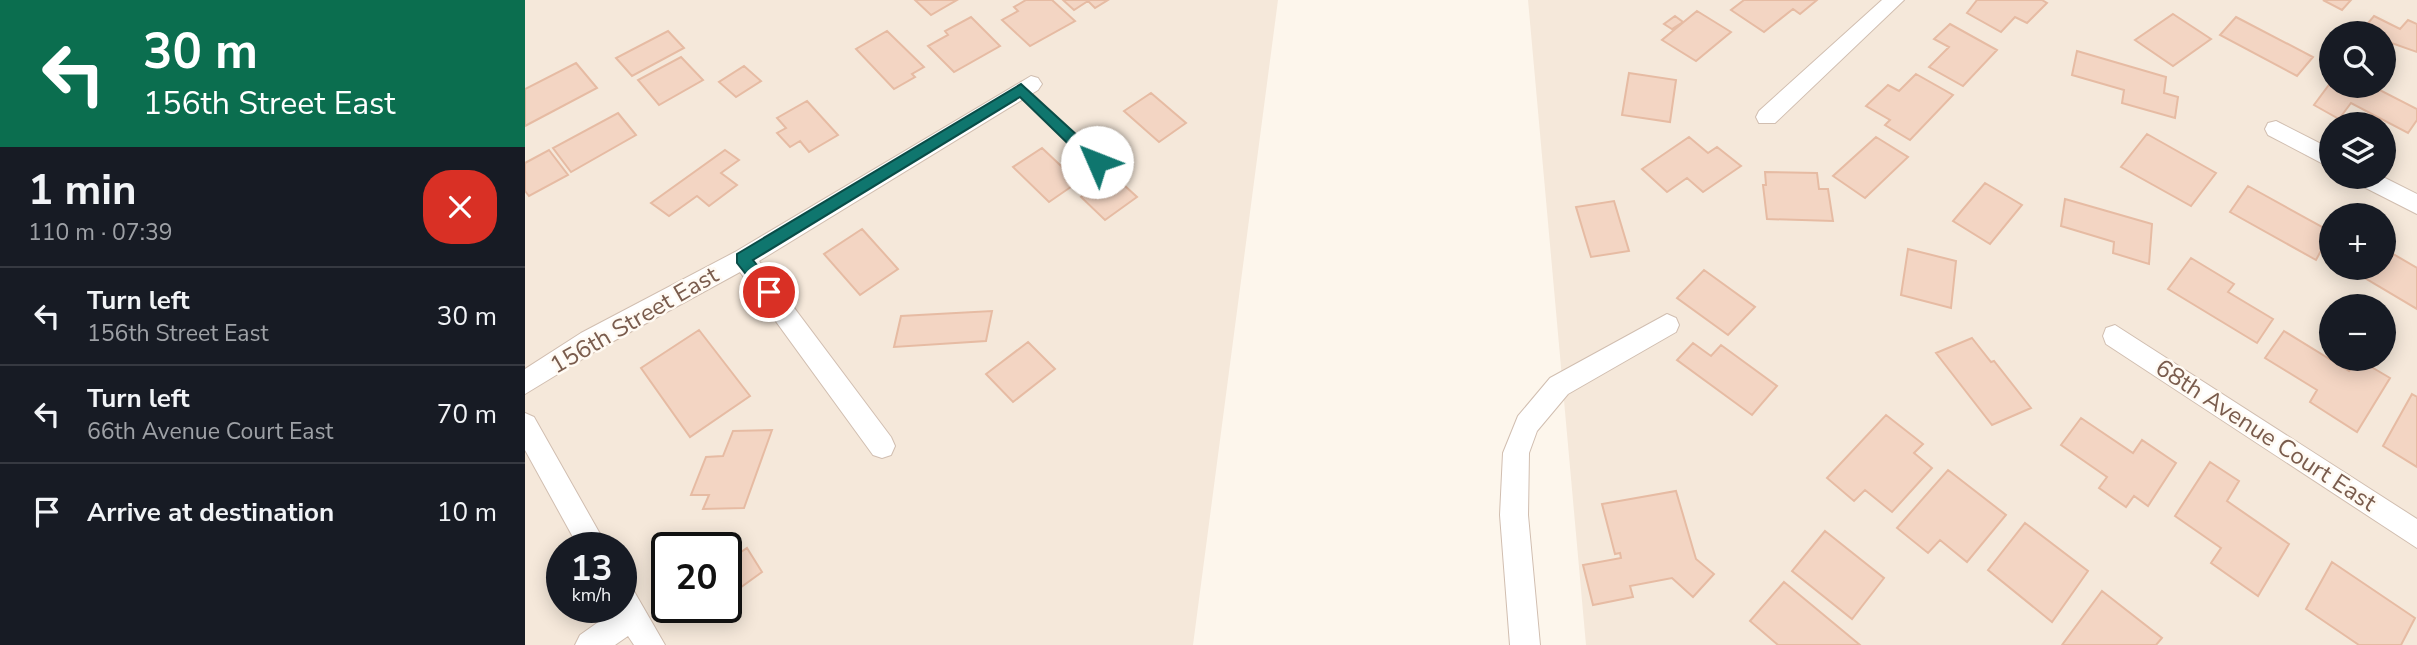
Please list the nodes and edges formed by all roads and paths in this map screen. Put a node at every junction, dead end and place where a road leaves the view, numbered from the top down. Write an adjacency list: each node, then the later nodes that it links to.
1 (1894, 0): 3 (street)
2 (1026, 87): 6 (lane); 9 (street, 156th Street East)
3 (1767, 117)
4 (2276, 129): 5 (street)
5 (2319, 152)
6 (1097, 162)
7 (2387, 189): 8 (street)
8 (2417, 205)
9 (743, 259): 12 (street, 156th Street East); 14 (street)
10 (1667, 325): 21 (street)
11 (2115, 336): 16 (street, 68th Avenue Court East)
12 (525, 383)
13 (525, 425): 15 (street)
14 (882, 446)
15 (585, 532)
16 (2417, 535)
17 (611, 623): 19 (street)
18 (637, 623): 20 (street)
19 (590, 645)
20 (650, 645)
21 (1525, 645)

